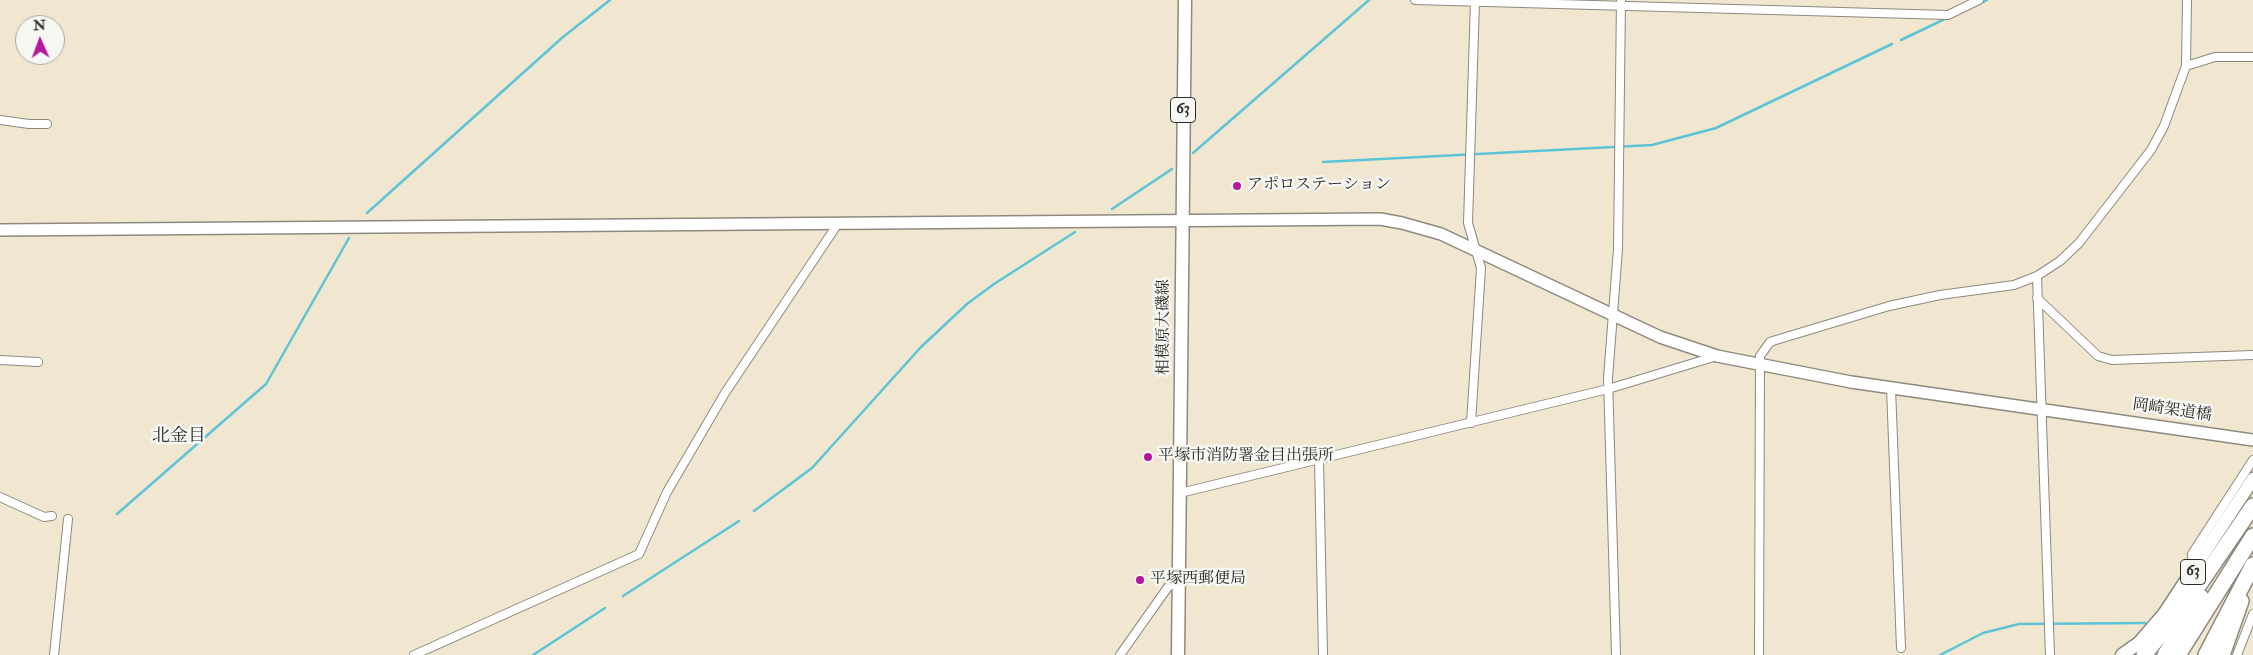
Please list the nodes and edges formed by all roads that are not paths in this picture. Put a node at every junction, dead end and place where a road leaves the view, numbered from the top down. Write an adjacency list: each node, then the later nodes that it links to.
1 (1184, 0): 11 (main road, 相模原大磯線 / 63)
2 (1415, 0): 5 (street)
3 (1979, 0): 6 (street)
4 (2187, 0): 8 (street)
5 (1475, 2): 6 (street); 14 (street)
6 (1621, 2): 17 (street)
7 (2253, 57): 8 (street)
8 (2186, 66): 15 (street)
9 (0, 120): 10 (street)
10 (48, 124)
11 (1182, 220): 12 (street, 岡崎架道橋); 14 (street, 岡崎架道橋); 31 (main road, 相模原大磯線 / 63)
12 (835, 222): 13 (street, 岡崎架道橋); 45 (street)
13 (0, 230)
14 (1475, 250): 17 (street, 岡崎架道橋); 26 (street)
15 (2037, 276): 16 (street); 22 (street)
16 (2037, 298): 18 (street); 25 (street)
17 (1613, 314): 19 (street, 岡崎架道橋); 24 (street)
18 (2253, 355)
19 (1717, 356): 22 (street, 岡崎架道橋); 24 (street)
20 (0, 360): 21 (street)
21 (38, 362)
22 (1759, 366): 23 (street, 岡崎架道橋); 50 (street)
23 (1892, 388): 25 (street, 岡崎架道橋); 43 (street)
24 (1608, 389): 26 (street); 49 (street)
25 (2040, 410): 27 (street, 岡崎架道橋); 51 (street)
26 (1472, 423): 28 (street)
27 (2253, 440)
28 (1319, 460): 31 (street); 48 (street)
29 (2253, 460): 39 (street)
30 (2253, 479): 39 (main road, 63)
31 (1180, 493): 40 (main road, 相模原大磯線 / 63)
32 (0, 497): 35 (street)
33 (2253, 506): 53 (highway)
34 (2253, 513): 54 (highway)
35 (52, 516)
36 (68, 519): 44 (street)
37 (2253, 536): 55 (highway)
38 (2251, 569): 56 (highway); 57 (highway)
39 (2193, 571): 52 (main road, 63)
40 (1178, 580): 46 (street); 47 (main road, 相模原大磯線 / 63)
41 (2253, 610): 42 (street)
42 (2252, 617): 58 (street)
43 (1901, 648)
44 (54, 655)
45 (414, 655)
46 (1120, 655)
47 (1178, 655)
48 (1323, 655)
49 (1616, 655)
50 (1759, 655)
51 (2050, 655)
52 (2122, 655)
53 (2144, 655)
54 (2164, 655)
55 (2178, 655)
56 (2206, 655)
57 (2222, 655)
58 (2237, 655)

